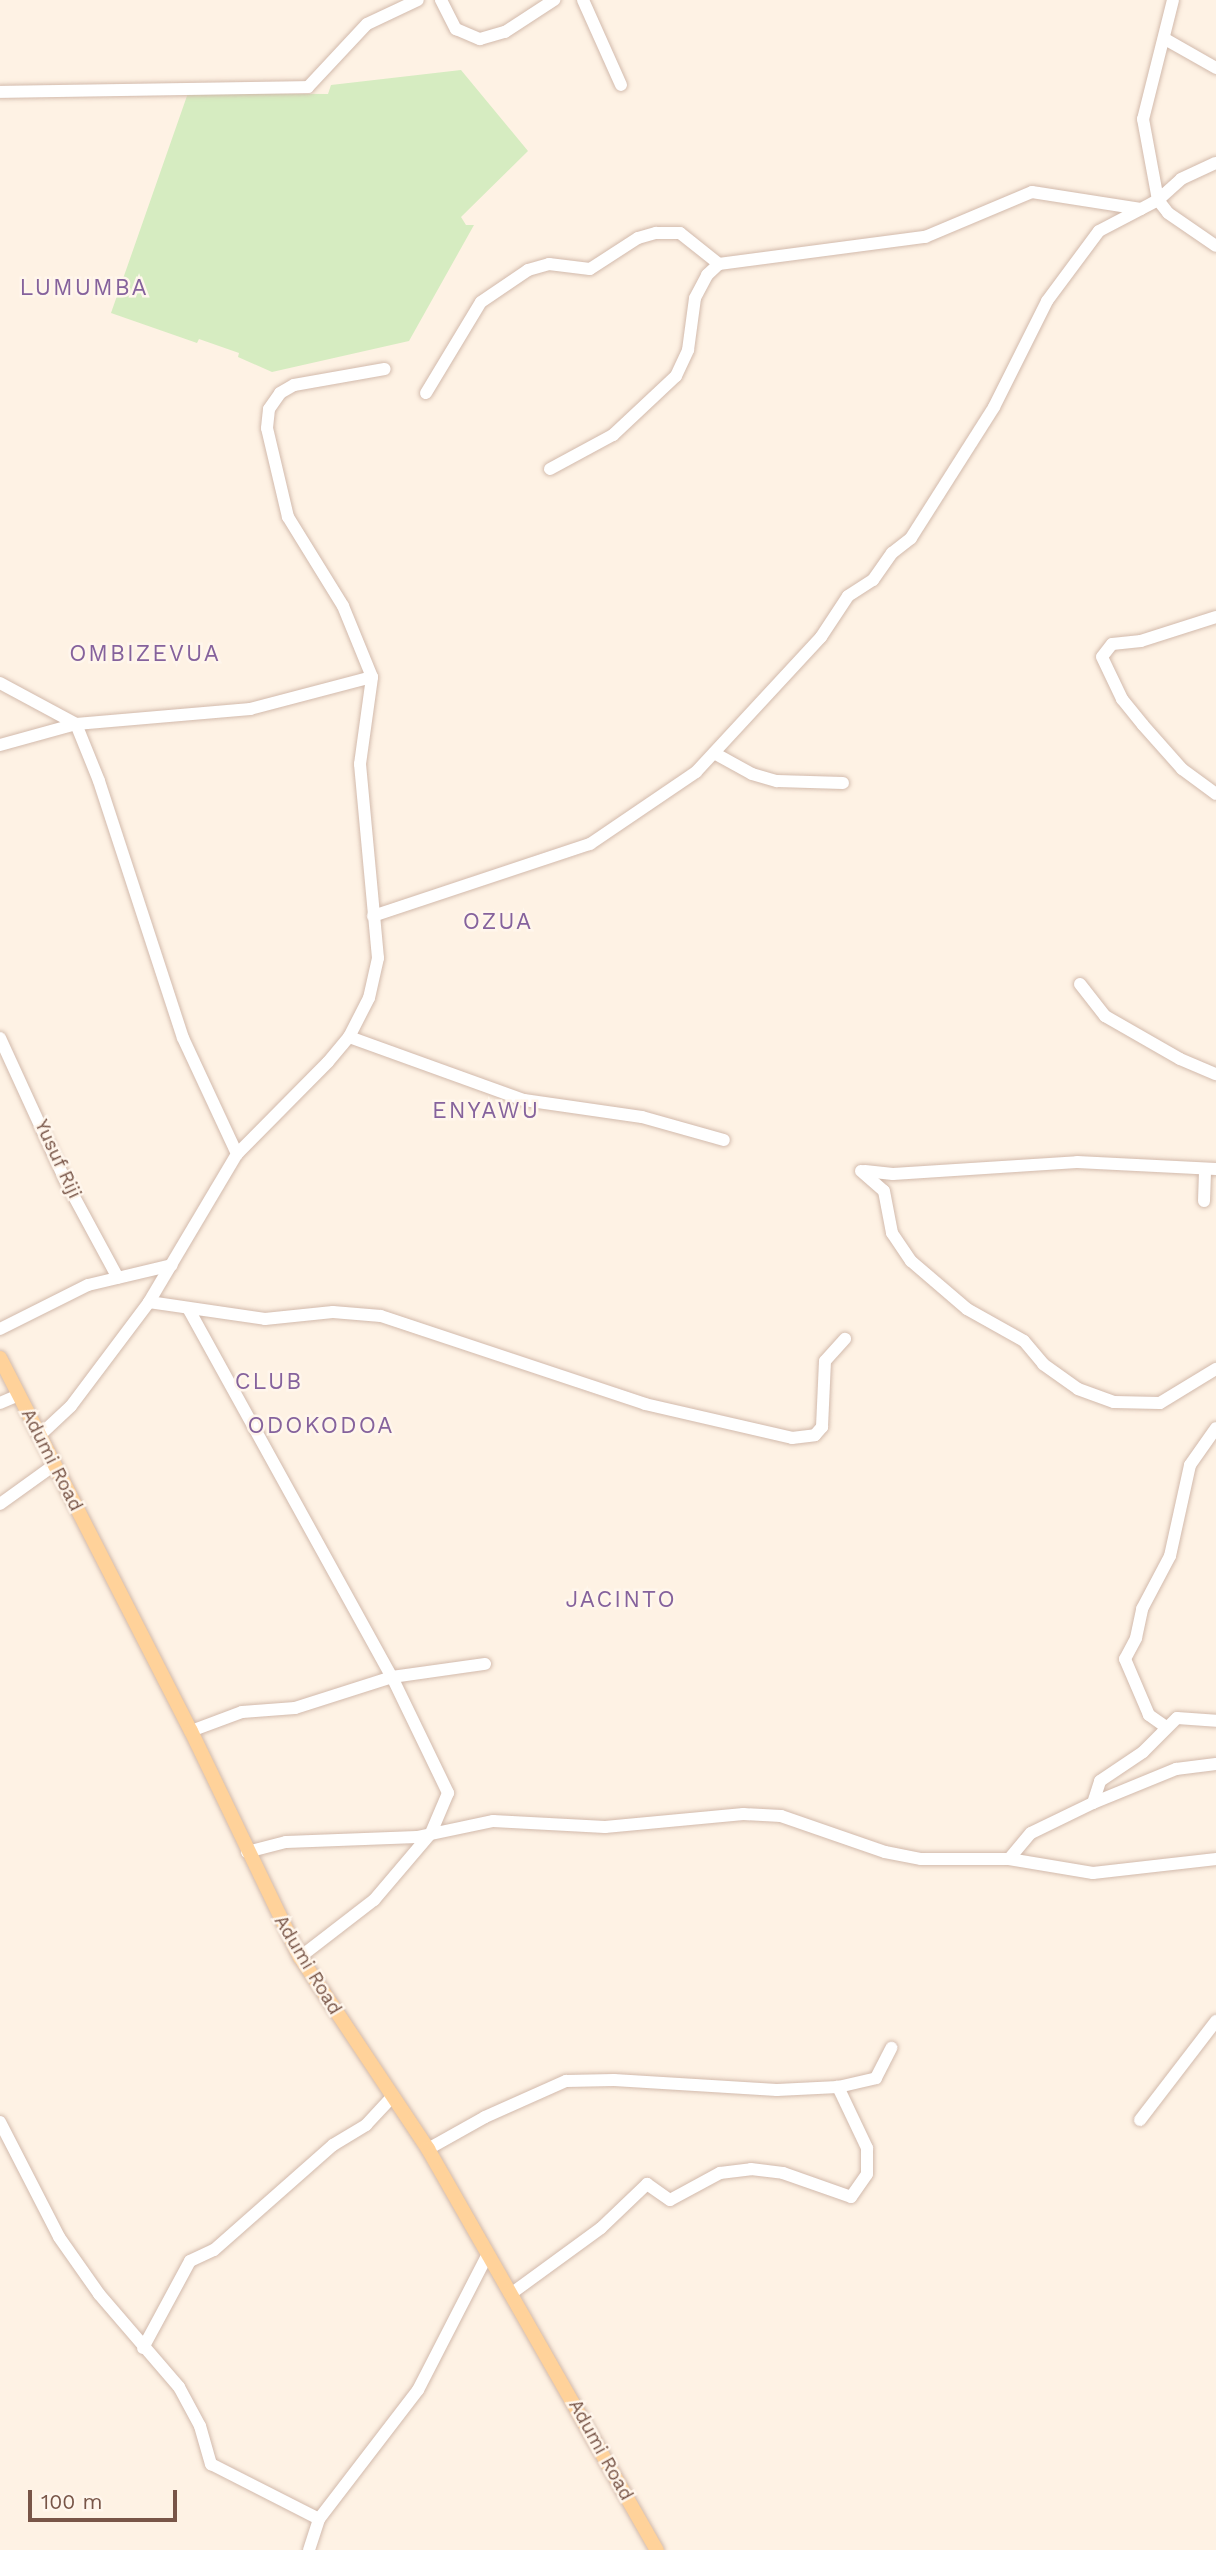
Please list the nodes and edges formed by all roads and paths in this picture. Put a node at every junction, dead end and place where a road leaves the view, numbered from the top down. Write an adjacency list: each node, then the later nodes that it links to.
1 (418, 0): 9 (street)
2 (441, 0): 3 (street)
3 (554, 0)
4 (583, 0): 8 (street)
5 (1172, 0): 6 (street)
6 (1165, 40): 7 (street); 11 (street)
7 (1216, 68)
8 (621, 85)
9 (0, 92)
10 (1216, 163): 11 (street)
11 (1158, 200): 12 (street); 13 (street)
12 (1141, 209): 14 (street); 23 (street)
13 (1216, 246)
14 (719, 264): 16 (street); 17 (street)
15 (385, 369): 19 (street)
16 (426, 393)
17 (550, 469)
18 (1216, 617): 25 (street)
19 (372, 677): 21 (street); 26 (street)
20 (0, 683): 21 (street)
21 (76, 724): 22 (street); 32 (street)
22 (0, 745)
23 (714, 753): 24 (street); 26 (street)
24 (843, 783)
25 (1216, 794)
26 (373, 916): 28 (street)
27 (1080, 984): 30 (street)
28 (349, 1037): 31 (street); 32 (street)
29 (0, 1038): 36 (street, Yusuf Riji)
30 (1216, 1074)
31 (724, 1140)
32 (237, 1154): 35 (street)
33 (1210, 1170): 34 (street); 42 (street)
34 (1204, 1201)
35 (172, 1265): 36 (street); 37 (street)
36 (118, 1278): 39 (street)
37 (149, 1302): 38 (street); 46 (street)
38 (188, 1308): 40 (street); 50 (street)
39 (0, 1329)
40 (845, 1339)
41 (0, 1358): 43 (main road, Adumi Road)
42 (1216, 1369)
43 (19, 1395): 44 (street); 46 (main road, Adumi Road)
44 (0, 1403)
45 (1216, 1428): 52 (street)
46 (40, 1435): 47 (main road, Adumi Road)
47 (54, 1465): 48 (street); 53 (main road, Adumi Road)
48 (0, 1504)
49 (485, 1664): 50 (street)
50 (392, 1677): 53 (street); 56 (street)
51 (1216, 1721): 52 (street)
52 (1166, 1727): 55 (street)
53 (191, 1731): 57 (main road, Adumi Road)
54 (1216, 1764): 55 (street)
55 (1093, 1803): 58 (street)
56 (431, 1833): 57 (street); 58 (street); 60 (street)
57 (247, 1852): 60 (main road, Adumi Road)
58 (1009, 1859): 59 (street)
59 (1216, 1859)
60 (300, 1957): 64 (main road, Adumi Road)
61 (1216, 2021): 65 (street)
62 (891, 2048): 63 (street)
63 (838, 2087): 67 (street); 69 (street)
64 (392, 2097): 67 (main road, Adumi Road); 70 (street)
65 (1140, 2120)
66 (0, 2122): 70 (street)
67 (428, 2149): 68 (main road, Adumi Road)
68 (488, 2254): 69 (main road, Adumi Road); 71 (street)
69 (512, 2293): 73 (main road, Adumi Road)
70 (143, 2348): 71 (street)
71 (319, 2519): 72 (street)
72 (309, 2550)
73 (657, 2550)

